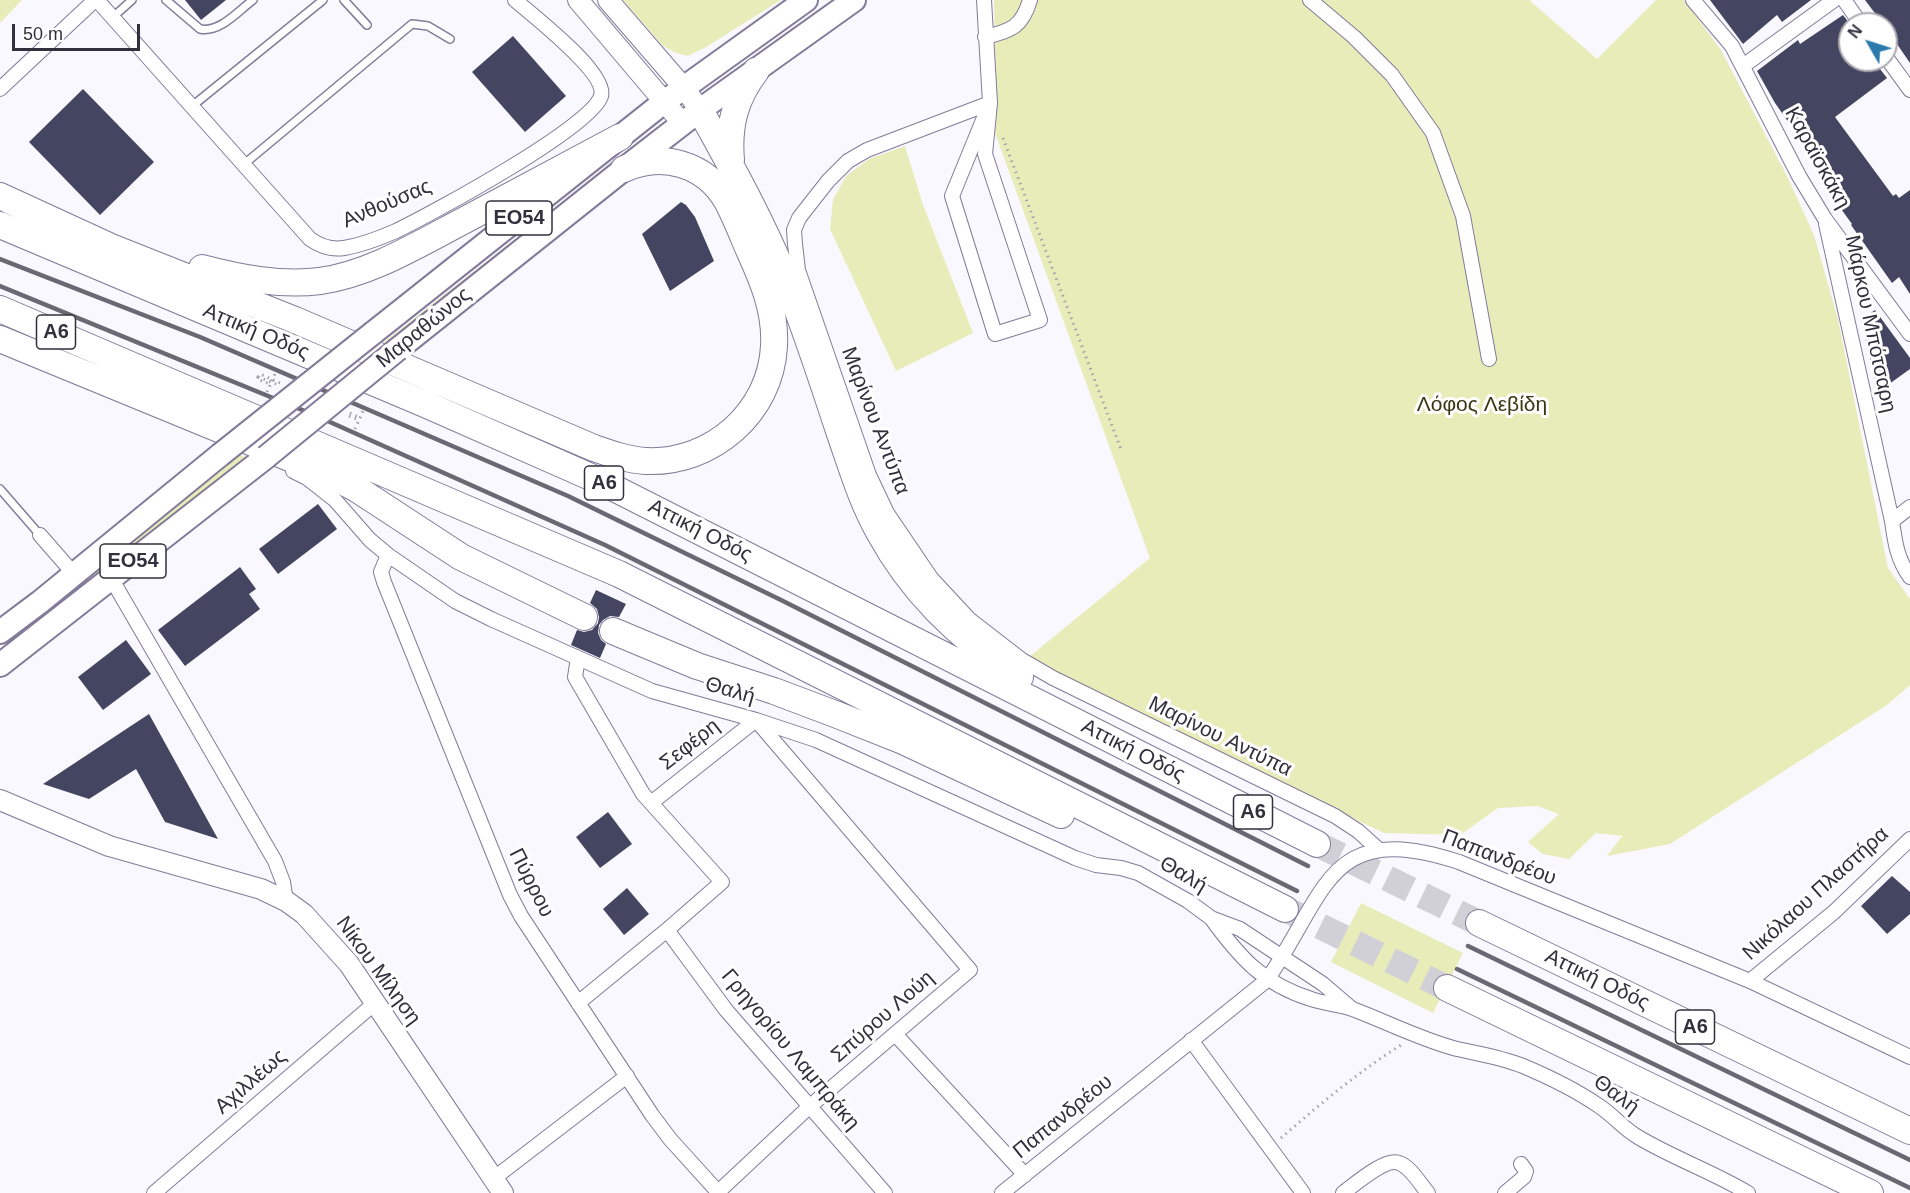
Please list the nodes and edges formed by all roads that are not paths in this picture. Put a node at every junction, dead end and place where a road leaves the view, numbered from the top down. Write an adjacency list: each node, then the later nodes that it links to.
1 (96, 0): 17 (street, Ανθούσας); 25 (street)
2 (132, 0): 17 (lane)
3 (166, 0): 4 (lane)
4 (253, 0)
5 (322, 0): 29 (lane)
6 (344, 0): 18 (lane)
7 (515, 0): 33 (street, Ανθούσας)
8 (578, 0): 27 (street)
9 (608, 0): 24 (street)
10 (806, 0): 24 (main road, Μαραθώνος / ΕΟ54)
11 (854, 0): 22 (main road, Μαραθώνος / ΕΟ54)
12 (984, 0): 19 (street)
13 (1030, 0): 19 (street)
14 (1311, 0): 42 (street)
15 (1694, 0): 21 (street, Καραϊσκάκη)
16 (1834, 0): 21 (street)
17 (113, 17): 29 (street, Ανθούσας)
18 (368, 25)
19 (985, 37): 28 (street)
20 (450, 39): 33 (lane)
21 (1743, 66): 37 (street, Καραϊσκάκη)
22 (756, 71): 30 (main road, Μαραθώνος / ΕΟ54); 32 (highway)
23 (1897, 72): 26 (street)
24 (684, 88): 27 (main road, Μαραθώνος / ΕΟ54); 30 (street)
25 (0, 89)
26 (1910, 90)
27 (664, 102): 30 (street); 31 (main road, Μαραθώνος / ΕΟ54)
28 (990, 103): 28 (street); 63 (street, Μαρίνου Αντύπα)
29 (191, 106): 33 (street, Ανθούσας)
30 (692, 117): 32 (highway); 34 (main road, Μαραθώνος / ΕΟ54)
31 (620, 137): 36 (highway); 49 (main road, Μαραθώνος / ΕΟ54, bridge)
32 (731, 163): 58 (highway)
33 (243, 165)
34 (624, 169): 36 (highway); 43 (main road, Μαραθώνος / ΕΟ54, bridge)
35 (0, 196): 36 (highway)
36 (24, 206)
37 (1825, 219): 40 (street, Καραϊσκάκη); 46 (street, Μάρκου Μπότσαρη)
38 (0, 225): 58 (highway, Αττική Οδός / Α6)
39 (0, 309): 53 (highway, Α6)
40 (1910, 334)
41 (0, 339): 52 (highway)
42 (1489, 359)
43 (266, 457): 48 (street, Θαλή); 51 (main road, Μαραθώνος / ΕΟ54)
44 (0, 489): 47 (lane)
45 (1910, 507): 46 (street)
46 (1892, 521): 50 (street, Μάρκου Μπότσαρη)
47 (40, 536): 49 (street)
48 (388, 555): 55 (street, Θαλή); 73 (street, Πύρρου)
49 (75, 574): 54 (main road, Μαραθώνος / ΕΟ54)
50 (1910, 577)
51 (111, 578): 56 (main road, Μαραθώνος / ΕΟ54); 64 (street)
52 (584, 617)
53 (613, 631)
54 (0, 632)
55 (578, 658): 57 (street, Θαλή); 60 (street)
56 (0, 665)
57 (756, 720): 60 (street, Σεφέρη); 65 (street, Θαλή); 75 (street, Σπύρου Λούη)
58 (1190, 780): 62 (highway, Αττική Οδός / Α6)
59 (6, 802): 64 (street, Νίκου Μίληση)
60 (651, 803): 67 (street)
61 (1910, 839): 70 (street, Νικόλαου Πλαστήρα)
62 (1317, 844)
63 (1378, 849): 68 (street, Παπανδρέου); 70 (street, Παπανδρέου)
64 (285, 901): 72 (street, Νίκου Μίληση)
65 (1211, 918): 68 (street, Θαλή); 69 (street, Θαλή)
66 (1479, 923): 80 (highway, Αττική Οδός / Α6)
67 (667, 930): 73 (street); 79 (street, Γρηγορίου Λαμπράκη)
68 (1282, 958): 69 (street, Παπανδρέου); 74 (street, Θαλή)
69 (1267, 980): 74 (street, Θαλή); 76 (street, Παπανδρέου)
70 (1750, 981): 77 (street, Παπανδρέου)
71 (1447, 988): 81 (highway)
72 (375, 1003): 84 (street, Νίκου Μίληση); 86 (street, Αχιλλέως)
73 (578, 1003): 78 (street, Πύρρου)
74 (1351, 1008): 93 (street, Θαλή)
75 (895, 1034): 79 (street, Σπύρου Λούη); 83 (street)
76 (1191, 1040): 83 (street, Παπανδρέου); 89 (street)
77 (1910, 1057)
78 (627, 1076): 84 (street); 85 (street, Πύρρου)
79 (809, 1107): 85 (street, Σπύρου Λούη); 87 (street, Γρηγορίου Λαμπράκη)
80 (1910, 1131)
81 (1794, 1157): 94 (highway); 95 (highway)
82 (1521, 1164): 92 (street)
83 (1025, 1175): 88 (street, Παπανδρέου)
84 (499, 1189)
85 (718, 1192)
86 (154, 1193)
87 (885, 1193)
88 (1002, 1193)
89 (1303, 1193)
90 (1343, 1193): 91 (street)
91 (1428, 1193)
92 (1505, 1193)
93 (1748, 1193)
94 (1856, 1193)
95 (1870, 1193)

